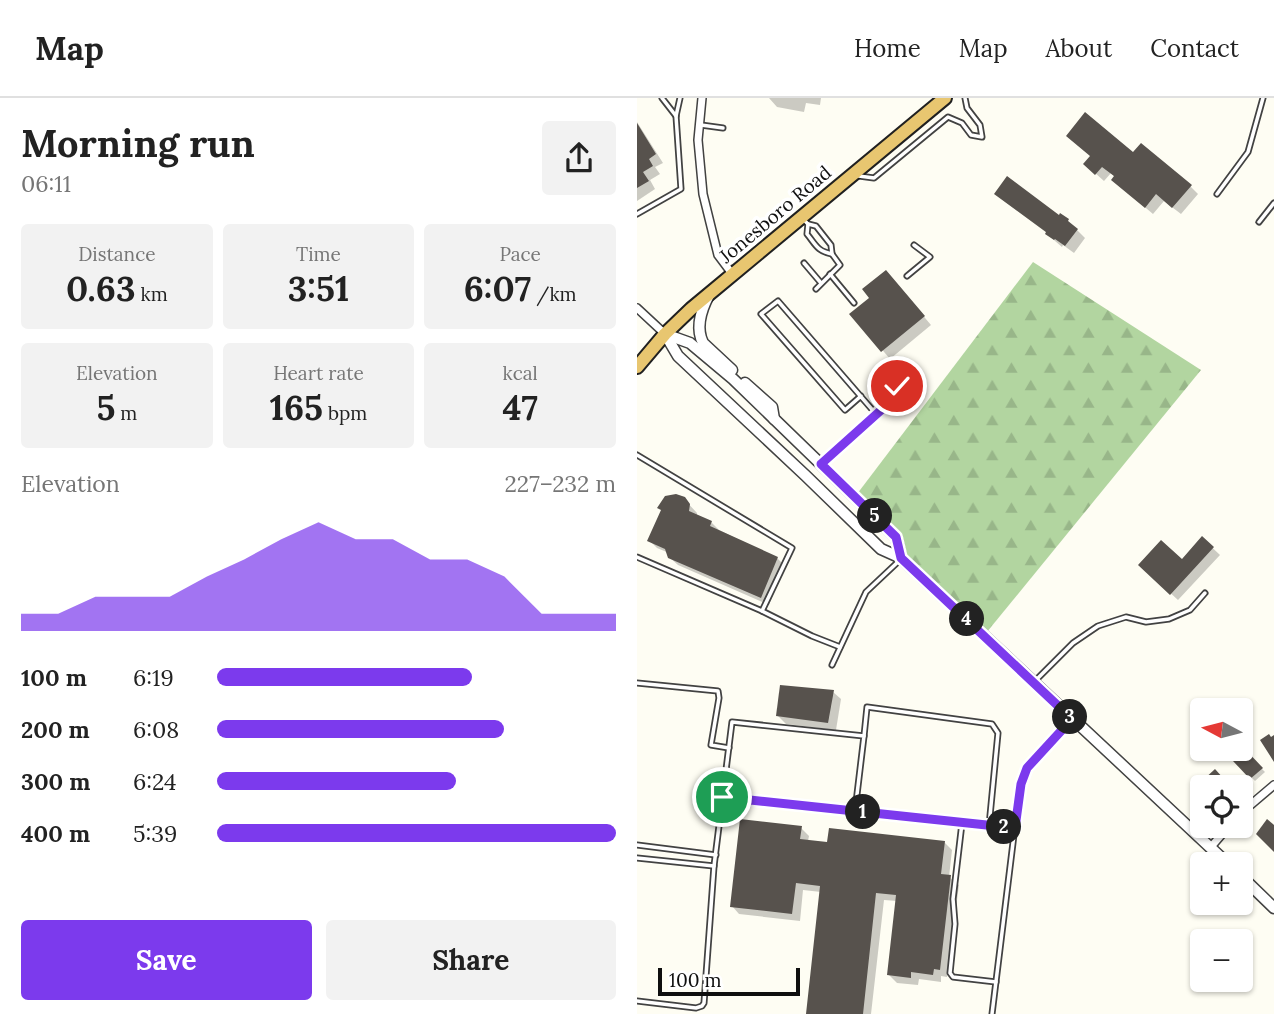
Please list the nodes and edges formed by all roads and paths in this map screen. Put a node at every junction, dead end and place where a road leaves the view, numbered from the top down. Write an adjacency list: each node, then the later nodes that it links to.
1 (662, 98): 7 (lane)
2 (680, 98): 7 (lane)
3 (702, 98): 8 (street)
4 (945, 98): 10 (highway, Jonesboro Road)
5 (965, 98): 10 (lane)
6 (1263, 98): 11 (lane)
7 (676, 116): 13 (lane)
8 (699, 124): 9 (lane); 20 (street)
9 (723, 128)
10 (851, 176): 14 (highway, Jonesboro Road)
11 (1217, 194)
12 (1274, 203): 15 (lane)
13 (637, 214)
14 (805, 221): 17 (lane); 17 (lane); 20 (highway, Jonesboro Road)
15 (1259, 222)
16 (914, 245): 21 (lane)
17 (832, 254): 19 (lane)
18 (804, 263): 22 (lane)
19 (831, 274): 22 (lane); 25 (lane)
20 (733, 275): 24 (highway, Jonesboro Road)
21 (907, 276)
22 (821, 284): 23 (lane)
23 (816, 289)
24 (709, 294): 27 (highway, Jonesboro Road); 32 (street)
25 (854, 303)
26 (637, 308): 27 (street)
27 (666, 334): 28 (highway, Jonesboro Road); 32 (street); 36 (street)
28 (637, 367)
29 (897, 386): 31 (lane)
30 (861, 396): 30 (lane); 31 (lane)
31 (876, 414): 34 (lane)
32 (774, 419): 34 (street)
33 (637, 455): 38 (lane)
34 (821, 464): 36 (street)
35 (637, 557): 38 (lane)
36 (901, 558): 39 (lane); 41 (street)
37 (1205, 593): 41 (lane)
38 (762, 611): 39 (lane)
39 (840, 647): 40 (lane)
40 (832, 665)
41 (1034, 682): 43 (street)
42 (637, 683): 45 (lane)
43 (1072, 719): 52 (lane); 55 (street)
44 (864, 736): 45 (lane); 49 (lane); 51 (lane)
45 (729, 748): 47 (lane)
46 (1274, 785): 48 (street)
47 (722, 797): 49 (lane); 57 (lane)
48 (1253, 803)
49 (855, 811): 50 (lane)
50 (962, 823): 51 (lane); 62 (lane)
51 (989, 826): 52 (lane)
52 (1015, 828): 62 (lane)
53 (1219, 838): 55 (street)
54 (637, 845): 57 (lane)
55 (1210, 848): 56 (street)
56 (1214, 852)
57 (716, 855): 59 (lane)
58 (637, 858): 59 (lane)
59 (714, 866): 63 (lane)
60 (1253, 888): 61 (street)
61 (1274, 908)
62 (996, 982): 64 (lane)
63 (637, 1001)
64 (992, 1014)

